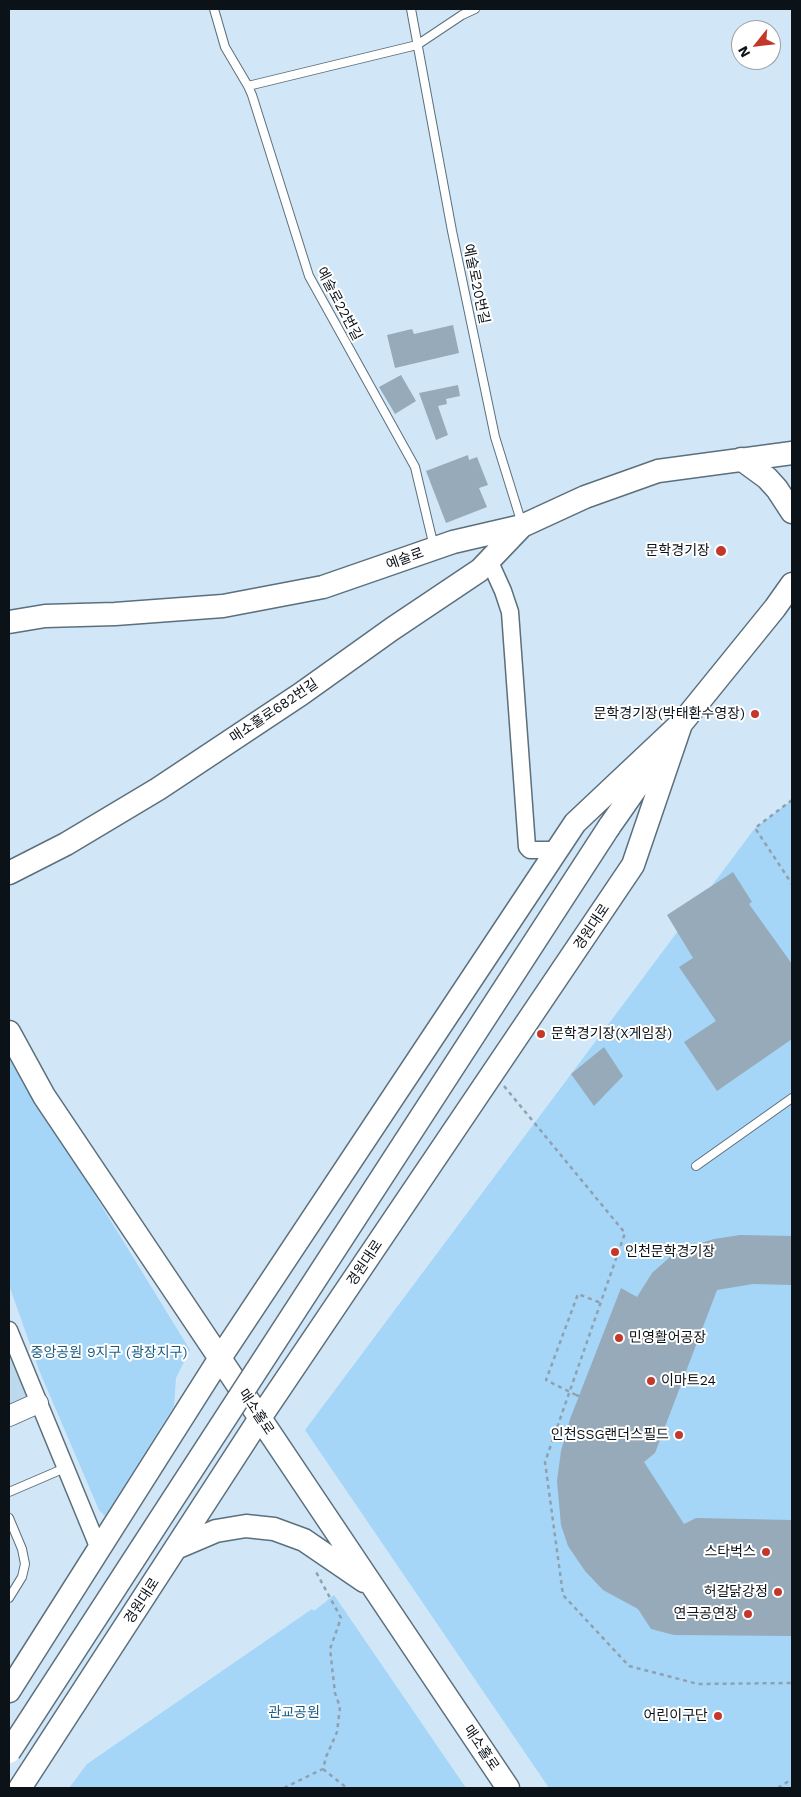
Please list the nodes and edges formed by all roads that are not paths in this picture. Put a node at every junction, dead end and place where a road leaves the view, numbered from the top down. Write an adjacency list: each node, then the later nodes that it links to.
1 (214, 9): 5 (lane, 예술로22번길)
2 (411, 9): 4 (lane, 예술로20번길)
3 (474, 9): 4 (lane)
4 (417, 45): 5 (lane); 9 (lane, 예술로20번길)
5 (248, 86): 10 (lane, 예술로22번길)
6 (792, 453): 7 (main road, 예술로)
7 (741, 459): 8 (main road); 9 (main road, 예술로)
8 (792, 512)
9 (522, 526): 10 (main road, 예술로); 11 (main road, 매소홀로682번길)
10 (434, 548): 13 (main road, 예술로)
11 (489, 560): 15 (street); 16 (main road, 매소홀로682번길)
12 (792, 584): 14 (main road, 경원대로)
13 (9, 622)
14 (681, 724): 15 (main road, 경원대로); 24 (main road, 경원대로); 33 (main road, 경원대로, bridge)
15 (556, 850): 21 (main road, 경원대로)
16 (9, 873)
17 (9, 1032): 21 (main road, 매소홀로)
18 (792, 1098): 19 (lane)
19 (696, 1166)
20 (9, 1330): 22 (street)
21 (220, 1358): 24 (main road, 매소홀로); 29 (main road, 경원대로)
22 (38, 1403): 23 (street); 25 (street)
23 (9, 1416)
24 (260, 1418): 28 (main road, 경원대로); 30 (main road, 매소홀로)
25 (65, 1468): 26 (lane); 29 (street)
26 (9, 1492)
27 (9, 1518): 31 (lane)
28 (176, 1548): 30 (main road); 34 (main road, 경원대로)
29 (99, 1549): 32 (main road, 경원대로)
30 (373, 1587): 35 (main road, 매소홀로)
31 (9, 1598)
32 (9, 1691)
33 (9, 1752)
34 (20, 1788)
35 (508, 1788)

